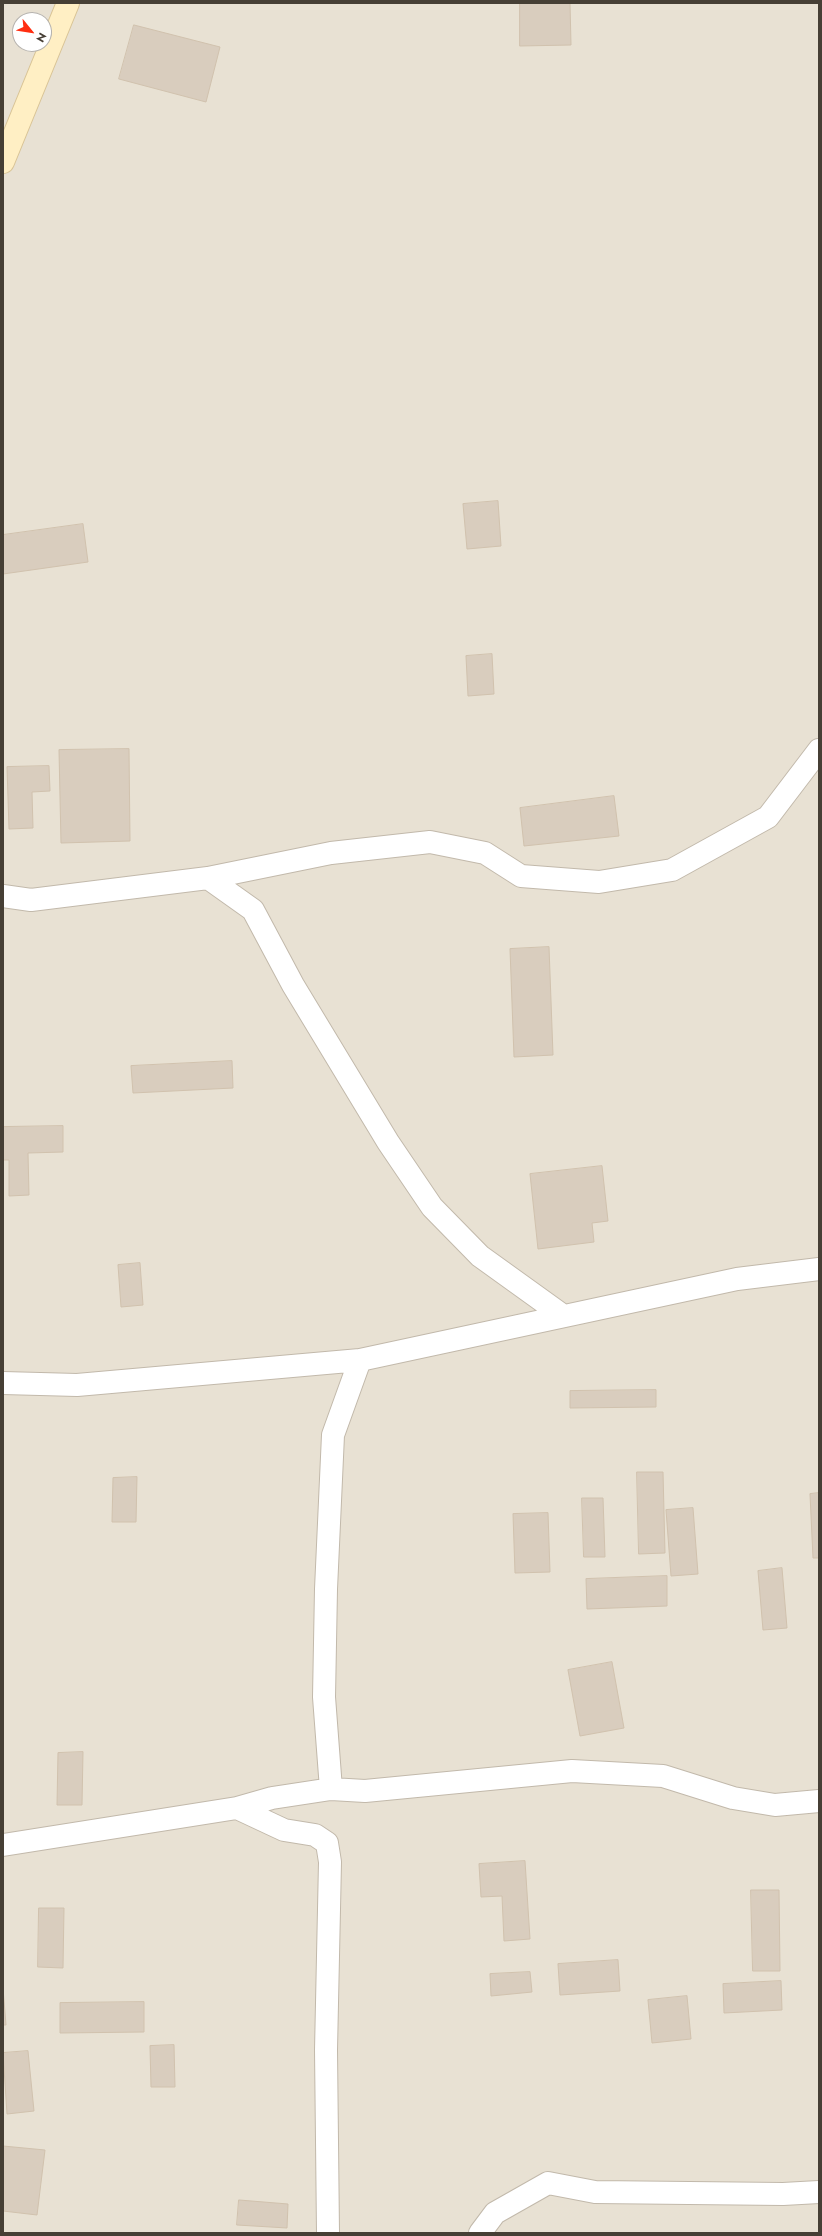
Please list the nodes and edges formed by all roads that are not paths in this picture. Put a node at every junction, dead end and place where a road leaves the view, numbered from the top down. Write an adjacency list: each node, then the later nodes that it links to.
1 (68, 3): 2 (main road)
2 (3, 162)
3 (819, 750): 4 (street)
4 (208, 878): 5 (street); 7 (street)
5 (3, 896)
6 (819, 1269): 7 (street)
7 (562, 1315): 8 (street)
8 (360, 1360): 9 (street); 10 (street)
9 (3, 1383)
10 (331, 1789): 11 (street); 12 (street)
11 (819, 1801)
12 (237, 1808): 13 (street); 15 (street)
13 (3, 1845)
14 (819, 2192): 16 (street)
15 (328, 2233)
16 (480, 2233)

